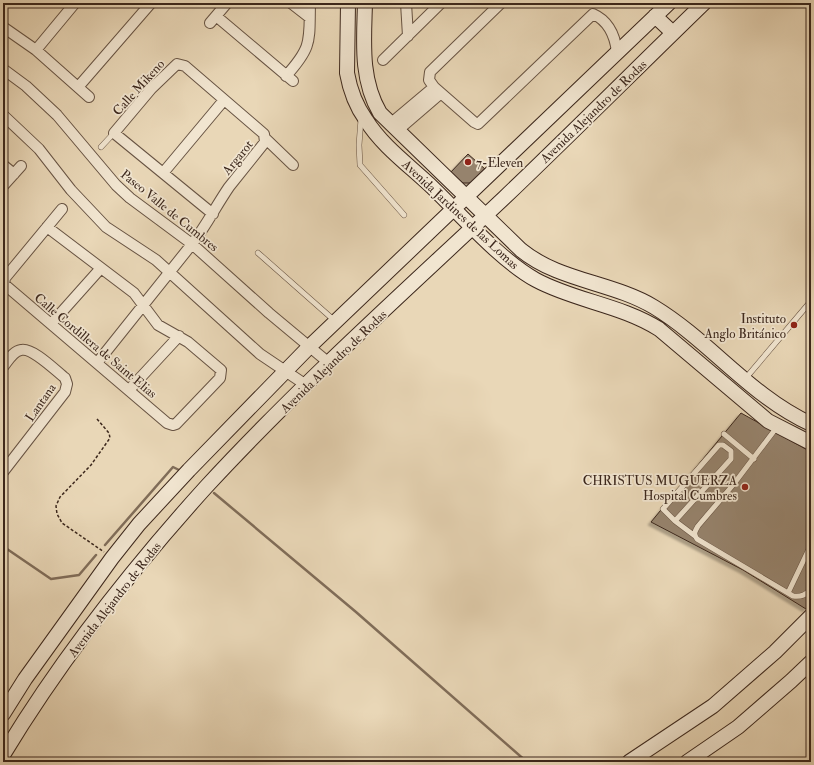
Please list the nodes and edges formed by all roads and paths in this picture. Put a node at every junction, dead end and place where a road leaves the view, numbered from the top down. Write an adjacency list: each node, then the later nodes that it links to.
1 (75, 3): 18 (street)
2 (227, 3): 14 (street)
3 (291, 3): 14 (street)
4 (310, 3): 14 (street)
5 (348, 3): 24 (street, Avenida Jardines de las Lomas)
6 (365, 3): 23 (street, Avenida Jardines de las Lomas)
7 (406, 3): 17 (street)
8 (441, 3): 17 (street)
9 (501, 3): 26 (street)
10 (669, 3): 13 (street, Avenida Alejandro de Rodas)
11 (704, 3): 16 (street, Avenida Alejandro de Rodas)
12 (148, 4): 25 (street)
13 (656, 16): 16 (street); 19 (street, Avenida Alejandro de Rodas)
14 (309, 18)
15 (3, 27): 18 (street)
16 (673, 33): 46 (street, Avenida Alejandro de Rodas)
17 (408, 36): 20 (street)
18 (36, 50): 25 (street)
19 (618, 52): 26 (street); 41 (street, Avenida Alejandro de Rodas)
20 (383, 60)
21 (183, 64): 28 (street, Argarot); 32 (street, Calle Mikeno)
22 (3, 69): 49 (street, Paseo Valle de Cumbres)
23 (365, 71): 24 (street); 31 (street, Avenida Jardines de las Lomas)
24 (348, 73): 29 (street, Avenida Jardines de las Lomas)
25 (79, 86): 27 (street)
26 (437, 90): 31 (street)
27 (89, 97)
28 (224, 100): 33 (street, Argarot); 38 (street)
29 (362, 114): 42 (street, Avenida Jardines de las Lomas); 45 (lane)
30 (3, 115): 52 (street)
31 (393, 128): 41 (street, Avenida Jardines de las Lomas)
32 (114, 133): 34 (lane); 38 (street)
33 (266, 139): 36 (street); 44 (street, Argarot)
34 (101, 147)
35 (3, 165): 39 (street)
36 (293, 165)
37 (21, 166): 39 (street)
38 (163, 173): 44 (street)
39 (14, 174): 40 (street)
40 (3, 186)
41 (466, 196): 42 (street, Avenida Alejandro de Rodas); 46 (street, Avenida Jardines de las Lomas)
42 (453, 208): 48 (street, Avenida Jardines de las Lomas); 56 (street, Avenida Alejandro de Rodas)
43 (62, 209): 47 (street)
44 (213, 214): 49 (street, Argarot)
45 (404, 215)
46 (485, 215): 48 (street, Avenida Alejandro de Rodas); 64 (street, Avenida Jardines de las Lomas)
47 (47, 227): 51 (street); 53 (street)
48 (473, 227): 61 (street, Avenida Alejandro de Rodas); 69 (street, Avenida Jardines de las Lomas)
49 (192, 244): 52 (street, Argarot); 59 (street, Paseo Valle de Cumbres)
50 (258, 253): 56 (lane)
51 (101, 268): 55 (street); 57 (street)
52 (171, 272): 55 (street, Argarot); 63 (street)
53 (4, 282): 57 (street, Calle Cordillera de Saint Elias)
54 (811, 301): 64 (lane)
55 (145, 306): 58 (street); 60 (street, Argarot)
56 (336, 322): 59 (street, Avenida Alejandro de Rodas)
57 (51, 324): 60 (street, Calle Cordillera de Saint Elias)
58 (179, 336): 66 (street); 66 (street, Calle Cordillera de Saint Elias)
59 (309, 347): 61 (street, Paseo Valle de Cumbres); 63 (street, Avenida Alejandro de Rodas)
60 (97, 363): 66 (street, Calle Cordillera de Saint Elias)
61 (329, 363): 65 (street, Avenida Alejandro de Rodas)
62 (3, 367): 73 (street, Lantana)
63 (285, 372): 65 (street); 77 (street, Avenida Alejandro de Rodas)
64 (744, 380): 68 (street, Avenida Jardines de las Lomas)
65 (306, 386): 83 (street, Avenida Alejandro de Rodas)
66 (129, 390)
67 (97, 419): 77 (path)
68 (811, 424)
69 (778, 426): 71 (street, Avenida Jardines de las Lomas); 72 (lane)
70 (724, 434): 72 (lane)
71 (811, 443)
72 (754, 459): 75 (lane)
73 (3, 472)
74 (675, 521): 74 (lane); 75 (lane)
75 (695, 536): 79 (lane)
76 (809, 549): 79 (lane)
77 (112, 558): 82 (street, Avenida Alejandro de Rodas)
78 (811, 589): 79 (lane)
79 (788, 593)
80 (811, 616): 84 (street)
81 (811, 662): 85 (street)
82 (3, 714)
83 (3, 755)
84 (628, 762)
85 (687, 762)

